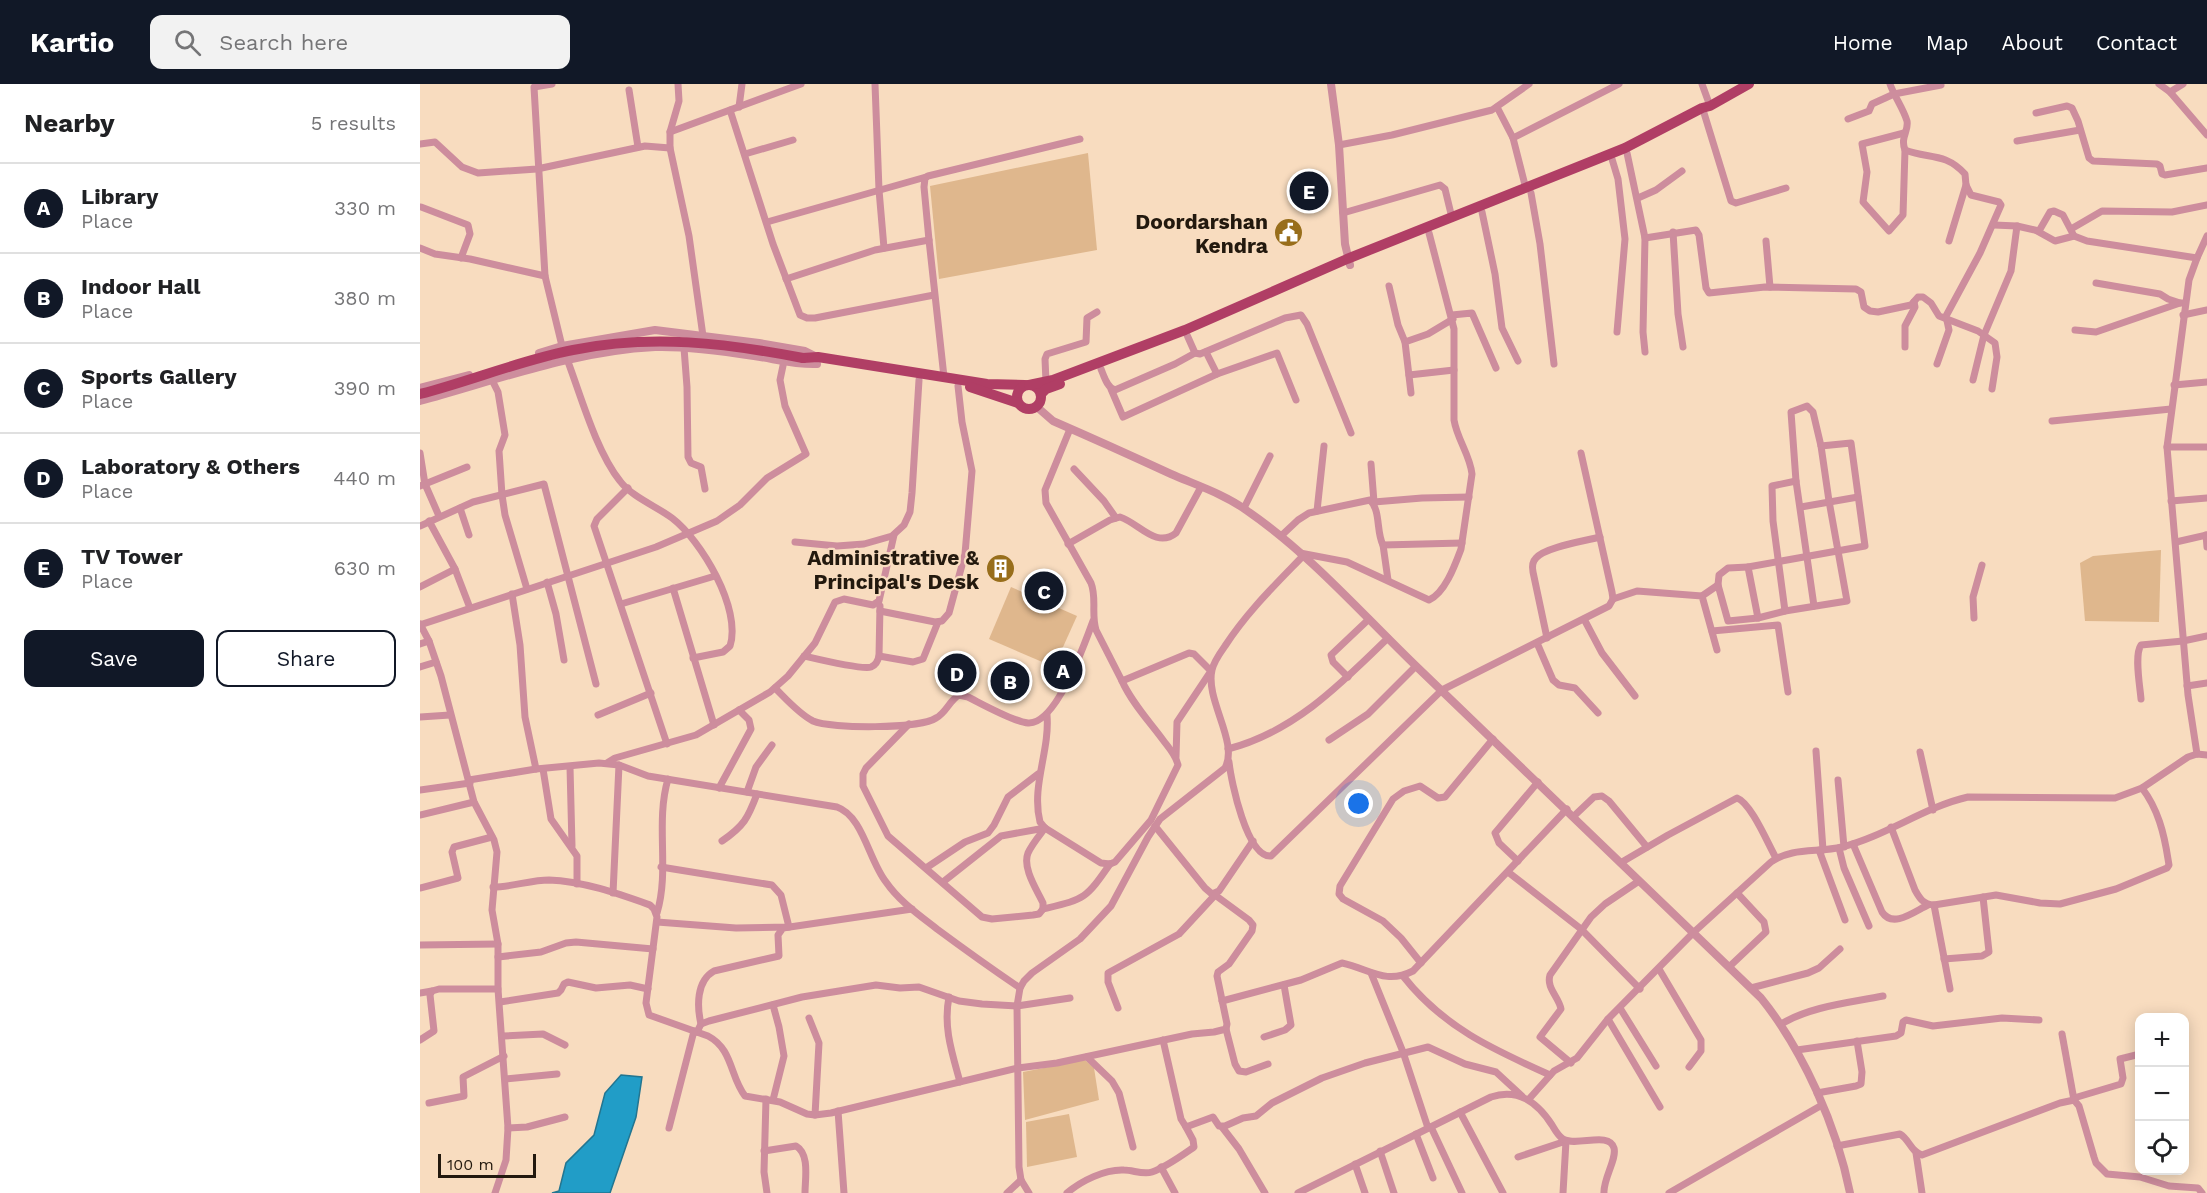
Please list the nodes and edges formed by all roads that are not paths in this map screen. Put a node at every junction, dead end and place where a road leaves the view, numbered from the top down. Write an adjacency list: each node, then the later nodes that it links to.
1 (552, 84): 14 (street)
2 (678, 84): 26 (street)
3 (742, 84): 19 (street)
4 (801, 84): 19 (street)
5 (874, 84): 47 (street)
6 (1331, 84): 34 (street)
7 (1529, 84): 20 (street)
8 (1619, 84): 29 (street)
9 (1702, 84): 22 (street)
10 (1749, 84): 22 (main road)
11 (1890, 84): 18 (street)
12 (2159, 84): 17 (street)
13 (2183, 84): 17 (street)
14 (533, 85): 42 (street)
15 (1941, 85): 18 (street)
16 (629, 90): 35 (street)
17 (2170, 92): 28 (street)
18 (1894, 94): 24 (street); 27 (street)
19 (739, 107): 21 (street)
20 (1497, 107): 29 (street); 34 (street)
21 (730, 110): 26 (street); 39 (street)
22 (1707, 110): 38 (main road); 46 (street); 48 (main road)
23 (2036, 113): 25 (street)
24 (1848, 119)
25 (2080, 130): 32 (street); 41 (street)
26 (670, 132): 36 (street)
27 (1904, 133): 37 (street); 37 (street)
28 (2207, 135)
29 (1513, 138): 48 (street)
30 (1080, 139): 44 (street)
31 (793, 140): 39 (street)
32 (2017, 141)
33 (420, 144): 42 (street)
34 (1339, 145): 53 (street)
35 (638, 147): 36 (street); 42 (street)
36 (670, 148): 90 (street)
37 (1905, 150): 45 (street)
38 (1627, 153): 40 (main road); 49 (street)
39 (745, 154): 55 (street)
40 (1612, 159): 48 (main road); 87 (street)
41 (2207, 168)
42 (537, 169): 72 (street)
43 (1682, 171): 49 (street)
44 (926, 177): 47 (street); 64 (street)
45 (1966, 185): 56 (street); 65 (street)
46 (1786, 188)
47 (879, 190): 55 (street); 68 (street)
48 (1529, 191): 52 (main road); 54 (main road); 104 (street)
49 (1638, 198): 63 (street)
50 (2207, 205): 60 (street)
51 (421, 207): 69 (street)
52 (1482, 212): 61 (main road); 103 (street)
53 (1343, 213): 54 (street); 71 (street)
54 (1452, 218): 71 (main road)
55 (766, 222): 73 (street)
56 (1994, 225): 57 (street); 84 (street)
57 (2017, 226): 58 (street); 88 (street)
58 (2037, 231): 60 (street); 60 (street)
59 (1672, 232): 63 (street); 76 (street); 93 (street)
60 (2072, 232): 70 (street)
61 (1429, 233): 71 (main road); 83 (street)
62 (2207, 237): 70 (street)
63 (1645, 238): 98 (street)
64 (929, 240): 68 (street); 77 (street)
65 (1949, 241)
66 (1766, 242): 76 (street)
67 (420, 248): 69 (street)
68 (884, 248): 73 (street)
69 (461, 258): 72 (street)
70 (2197, 258): 79 (street)
71 (1349, 262): 89 (main road); 115 (main road)
72 (545, 276): 92 (street)
73 (786, 279): 77 (street)
74 (2096, 283): 79 (street)
75 (1389, 286): 91 (street)
76 (1770, 287): 78 (street)
77 (934, 295): 111 (street)
78 (1914, 302): 84 (street); 94 (street)
79 (2182, 303): 82 (street); 85 (street)
80 (2207, 310): 82 (street)
81 (1097, 312): 115 (street)
82 (2183, 315): 118 (street)
83 (1452, 317): 91 (street); 106 (street); 108 (street)
84 (1946, 318): 88 (street); 105 (street)
85 (2075, 330)
86 (644, 332): 90 (street); 92 (street); 95 (street)
87 (1617, 332)
88 (1984, 334): 114 (street); 121 (street)
89 (1187, 335): 99 (street); 107 (main road)
90 (703, 336): 102 (street)
91 (1405, 342): 110 (street)
92 (562, 346): 120 (street)
93 (1683, 347)
94 (1905, 347)
95 (646, 348): 96 (street); 100 (street)
96 (684, 348): 101 (street); 148 (street)
97 (1206, 352): 99 (street); 109 (street); 133 (street)
98 (1645, 352)
99 (1195, 353): 122 (street)
100 (567, 359): 112 (street); 147 (street)
101 (784, 361): 102 (street); 164 (street)
102 (818, 361): 111 (main road); 113 (main road); 124 (main road, bridge)
103 (1518, 361)
104 (1554, 364)
105 (1936, 364)
106 (1496, 368)
107 (1101, 369): 122 (street); 125 (main road)
108 (1454, 369): 110 (street); 150 (street)
109 (1217, 374): 122 (street); 126 (street)
110 (1409, 375): 123 (street)
111 (944, 377): 117 (main road)
112 (492, 380): 127 (street); 149 (street)
113 (920, 380): 119 (main road); 166 (street)
114 (1973, 380)
115 (1046, 382): 117 (main road)
116 (2207, 382): 118 (street)
117 (1027, 385): 125 (main road); 128 (main road)
118 (2174, 385): 130 (street)
119 (958, 386): 128 (main road); 206 (street)
120 (420, 388)
121 (1992, 388)
122 (1111, 389)
123 (1411, 393)
124 (420, 394)
125 (1041, 394): 129 (main road)
126 (1296, 400)
127 (420, 401)
128 (1018, 403): 129 (main road)
129 (1037, 407): 132 (street)
130 (2171, 410): 131 (street); 136 (street)
131 (2052, 421)
132 (1070, 429): 146 (street); 173 (street)
133 (1351, 433)
134 (1324, 446): 159 (street)
135 (1821, 446): 144 (street); 151 (street); 153 (street)
136 (2167, 447): 137 (street); 154 (street)
137 (2207, 447)
138 (420, 453): 145 (street)
139 (1581, 453): 169 (street)
140 (1270, 456): 158 (street)
141 (1371, 464): 155 (street)
142 (467, 467): 145 (street)
143 (1074, 469): 161 (street)
144 (1796, 481): 156 (street); 179 (street)
145 (423, 485): 160 (street)
146 (1201, 487): 158 (street); 161 (street)
147 (628, 488): 164 (street); 180 (street)
148 (705, 489)
149 (502, 495): 157 (street); 184 (street); 191 (street)
150 (1469, 497): 155 (street); 172 (street)
151 (1858, 497): 153 (street); 176 (street)
152 (2207, 498): 154 (street)
153 (1828, 501): 156 (street); 176 (street)
154 (2171, 501): 171 (street)
155 (1374, 502): 159 (street); 174 (street)
156 (1801, 507): 178 (street)
157 (460, 508): 160 (street); 165 (street)
158 (1244, 508): 168 (street)
159 (1317, 511): 168 (street)
160 (439, 516): 162 (street)
161 (1116, 518): 173 (street)
162 (429, 521): 163 (street); 183 (street)
163 (420, 526)
164 (690, 534): 180 (street); 185 (street)
165 (469, 535)
166 (894, 535): 170 (street); 195 (street)
167 (2206, 535): 171 (street); 175 (street)
168 (1281, 536): 177 (street)
169 (1600, 537): 194 (street); 211 (street)
170 (795, 542)
171 (2176, 542): 213 (street)
172 (1462, 543): 174 (street); 186 (street)
173 (1068, 544): 205 (street)
174 (1383, 545): 186 (street)
175 (2207, 547)
176 (1838, 552): 178 (street); 197 (street)
177 (1301, 554): 186 (street); 203 (street); 224 (street)
178 (1807, 557): 179 (street); 197 (street)
179 (1780, 561): 182 (street); 200 (street)
180 (606, 565): 184 (street); 196 (street)
181 (1982, 565): 202 (street)
182 (1748, 567): 188 (street); 201 (street)
183 (455, 569): 189 (street); 198 (street)
184 (567, 576): 187 (street); 228 (street)
185 (715, 576): 190 (street); 219 (street)
186 (1388, 580)
187 (547, 582): 191 (street); 220 (street)
188 (1718, 585): 193 (street); 201 (street)
189 (420, 587)
190 (673, 588): 196 (street); 219 (street)
191 (527, 589): 192 (street)
192 (513, 594): 198 (street); 258 (street)
193 (1702, 596): 194 (street); 208 (street)
194 (1613, 599): 204 (street)
195 (879, 601): 199 (street); 217 (street)
196 (621, 604): 233 (street)
197 (1814, 606): 200 (street)
198 (470, 608): 207 (street)
199 (880, 611): 206 (street); 218 (street)
200 (1785, 611): 201 (street)
201 (1758, 618)
202 (1974, 618)
203 (1369, 619): 210 (street); 225 (street)
204 (1584, 619): 211 (street); 234 (street)
205 (1093, 621): 226 (street); 239 (street)
206 (938, 622): 218 (street)
207 (420, 624): 212 (street)
208 (1713, 631): 216 (street); 232 (street)
209 (2207, 636): 213 (street)
210 (1388, 638): 222 (street); 225 (street)
211 (1547, 638): 214 (street)
212 (429, 641): 215 (street); 221 (street)
213 (2183, 641): 229 (street); 235 (street)
214 (1538, 643): 231 (street); 237 (street)
215 (420, 644)
216 (1717, 650)
217 (804, 656): 218 (street); 230 (street)
218 (879, 656)
219 (693, 658): 243 (street)
220 (564, 660)
221 (436, 662): 223 (street); 238 (street)
222 (1416, 666): 231 (street); 245 (street)
223 (420, 667)
224 (1211, 671): 226 (street); 248 (street); 253 (street)
225 (1348, 677): 248 (street)
226 (1122, 681): 253 (street)
227 (2207, 683): 229 (street)
228 (596, 684)
229 (2187, 686): 251 (street)
230 (775, 688): 236 (street); 242 (street)
231 (1442, 690): 244 (street); 279 (street)
232 (1788, 692)
233 (651, 693): 240 (street); 246 (street)
234 (1635, 696)
235 (2141, 699)
236 (739, 710): 243 (street); 264 (street)
237 (1598, 713)
238 (450, 715): 241 (street); 262 (street)
239 (1047, 715): 242 (street); 259 (street)
240 (598, 716)
241 (420, 717)
242 (909, 724): 290 (street)
243 (714, 725): 246 (street)
244 (1493, 739): 263 (street); 317 (street)
245 (1329, 740)
246 (667, 744): 255 (street)
247 (772, 745): 267 (street)
248 (1228, 749): 254 (street)
249 (1816, 751): 284 (street)
250 (1920, 752): 271 (street)
251 (2197, 754): 252 (street); 265 (street)
252 (2207, 755)
253 (1176, 757): 288 (street)
254 (1228, 762): 274 (street); 279 (street)
255 (607, 763): 256 (street); 257 (street)
256 (619, 765): 260 (street); 297 (street)
257 (570, 767): 258 (street); 281 (street)
258 (540, 769): 262 (street); 281 (street)
259 (1038, 774): 276 (street); 290 (street)
260 (668, 779): 264 (street); 289 (street)
261 (1838, 780): 283 (street)
262 (470, 782): 266 (street); 269 (street)
263 (1538, 782): 270 (street); 286 (street)
264 (719, 788): 267 (street)
265 (2142, 788): 271 (street); 300 (street)
266 (420, 790)
267 (747, 792): 268 (street)
268 (758, 794): 278 (street); 302 (street)
269 (474, 802): 272 (street); 277 (street)
270 (1567, 809): 273 (street); 286 (street)
271 (1933, 810): 275 (street)
272 (420, 815)
273 (1574, 816): 282 (street); 287 (street)
274 (1155, 826): 299 (street); 323 (street)
275 (1891, 827): 280 (street); 301 (street)
276 (1045, 828): 288 (street); 293 (street); 303 (street)
277 (492, 837): 295 (street); 296 (street)
278 (722, 841)
279 (1253, 841): 299 (street)
280 (1853, 844): 283 (street); 301 (street)
281 (572, 846): 294 (street)
282 (1647, 847): 285 (street); 287 (street)
283 (1842, 847): 284 (street); 307 (street)
284 (1821, 850): 285 (street); 305 (street)
285 (1776, 858): 298 (street)
286 (1518, 861): 291 (street)
287 (1622, 862): 292 (street)
288 (1110, 864): 303 (street)
289 (661, 867): 304 (street); 308 (street)
290 (926, 868): 293 (street)
291 (1508, 872): 309 (street); 317 (street)
292 (1639, 881): 309 (street); 310 (street)
293 (943, 882): 303 (street)
294 (577, 884): 295 (street); 297 (street)
295 (493, 887): 311 (street)
296 (420, 888)
297 (613, 893): 304 (street)
298 (1737, 893): 310 (street); 318 (street)
299 (1215, 894): 334 (street); 338 (street)
300 (1983, 897): 301 (street); 316 (street)
301 (1931, 905): 316 (street)
302 (912, 909): 308 (street); 323 (street)
303 (1043, 909)
304 (657, 913): 306 (street)
305 (1845, 920)
306 (657, 922): 308 (street); 313 (street)
307 (1869, 926)
308 (789, 927): 343 (street)
309 (1581, 929): 327 (street); 359 (street)
310 (1694, 932): 318 (street); 319 (street)
311 (498, 944): 312 (street); 315 (street)
312 (420, 945)
313 (653, 949): 315 (street); 326 (street)
314 (1840, 949): 324 (street)
315 (498, 957): 325 (street)
316 (1944, 959): 328 (street)
317 (1421, 963): 321 (street)
318 (1729, 967): 324 (street)
319 (1659, 969): 327 (street); 362 (street)
320 (1371, 973): 321 (street); 322 (street); 355 (street)
321 (1403, 976): 365 (street)
322 (1284, 985): 334 (street); 349 (street)
323 (1020, 988): 337 (street)
324 (1751, 988): 344 (street)
325 (498, 989): 329 (street); 335 (street)
326 (648, 989): 335 (street); 346 (street)
327 (1640, 989): 339 (street)
328 (1950, 989)
329 (432, 991): 330 (street); 351 (street)
330 (420, 993)
331 (1883, 996): 344 (street)
332 (949, 997): 336 (street); 337 (street); 367 (street)
333 (1070, 998): 337 (street)
334 (1222, 1001): 345 (street)
335 (500, 1002): 348 (street)
336 (773, 1005): 343 (street); 371 (street)
337 (1017, 1006): 363 (street)
338 (1118, 1008)
339 (1620, 1008): 341 (street); 361 (street)
340 (809, 1018): 377 (street)
341 (1608, 1019): 359 (street); 374 (street)
342 (2039, 1020): 352 (street)
343 (701, 1024): 346 (street)
344 (1781, 1024): 354 (street)
345 (1226, 1029): 350 (street); 360 (street)
346 (695, 1032): 371 (street); 383 (street)
347 (2062, 1034): 370 (street)
348 (502, 1036): 353 (street); 357 (street)
349 (1264, 1037)
350 (1163, 1040): 358 (street); 380 (street)
351 (420, 1041)
352 (1857, 1041): 354 (street); 368 (street)
353 (565, 1045)
354 (1797, 1050): 368 (street)
355 (1403, 1052): 369 (street); 379 (street); 381 (street)
356 (2135, 1055): 370 (street)
357 (504, 1056): 366 (street); 372 (street)
358 (1087, 1057): 363 (street); 387 (street)
359 (1571, 1063): 365 (street)
360 (1268, 1064)
361 (1656, 1066)
362 (1689, 1067)
363 (1018, 1068): 367 (street); 395 (street)
364 (557, 1074): 366 (street)
365 (1550, 1075): 369 (street)
366 (506, 1079): 382 (street)
367 (960, 1082): 375 (street)
368 (1817, 1093): 373 (street)
369 (1526, 1097): 376 (street); 385 (street)
370 (2074, 1099): 390 (street); 414 (street)
371 (769, 1100): 377 (street); 388 (street)
372 (429, 1103)
373 (1822, 1105): 386 (street); 411 (street)
374 (1660, 1107)
375 (838, 1111): 377 (street); 399 (street)
376 (1460, 1112): 381 (street); 408 (street)
377 (815, 1115)
378 (565, 1117): 382 (street)
379 (1222, 1126): 380 (street); 403 (street)
380 (1186, 1127): 393 (street)
381 (1430, 1127): 384 (street); 407 (street)
382 (508, 1128): 396 (street)
383 (669, 1128)
384 (1416, 1134): 389 (street); 394 (street)
385 (1566, 1141): 391 (street); 409 (street); 410 (street)
386 (1837, 1146): 390 (street); 412 (street)
387 (1133, 1147)
388 (764, 1151): 397 (street); 398 (street)
389 (1380, 1151): 392 (street); 406 (street)
390 (1916, 1153): 413 (street)
391 (1518, 1157)
392 (1354, 1164): 404 (street); 405 (street)
393 (1161, 1167): 401 (street); 402 (street)
394 (1433, 1178)
395 (1025, 1188): 400 (street)
396 (495, 1193)
397 (767, 1193)
398 (805, 1193)
399 (844, 1193)
400 (1007, 1193)
401 (1067, 1193)
402 (1175, 1193)
403 (1265, 1193)
404 (1298, 1193)
405 (1365, 1193)
406 (1394, 1193)
407 (1462, 1193)
408 (1503, 1193)
409 (1563, 1193)
410 (1604, 1193)
411 (1669, 1193)
412 (1850, 1193)
413 (1922, 1193)
414 (2202, 1193)

